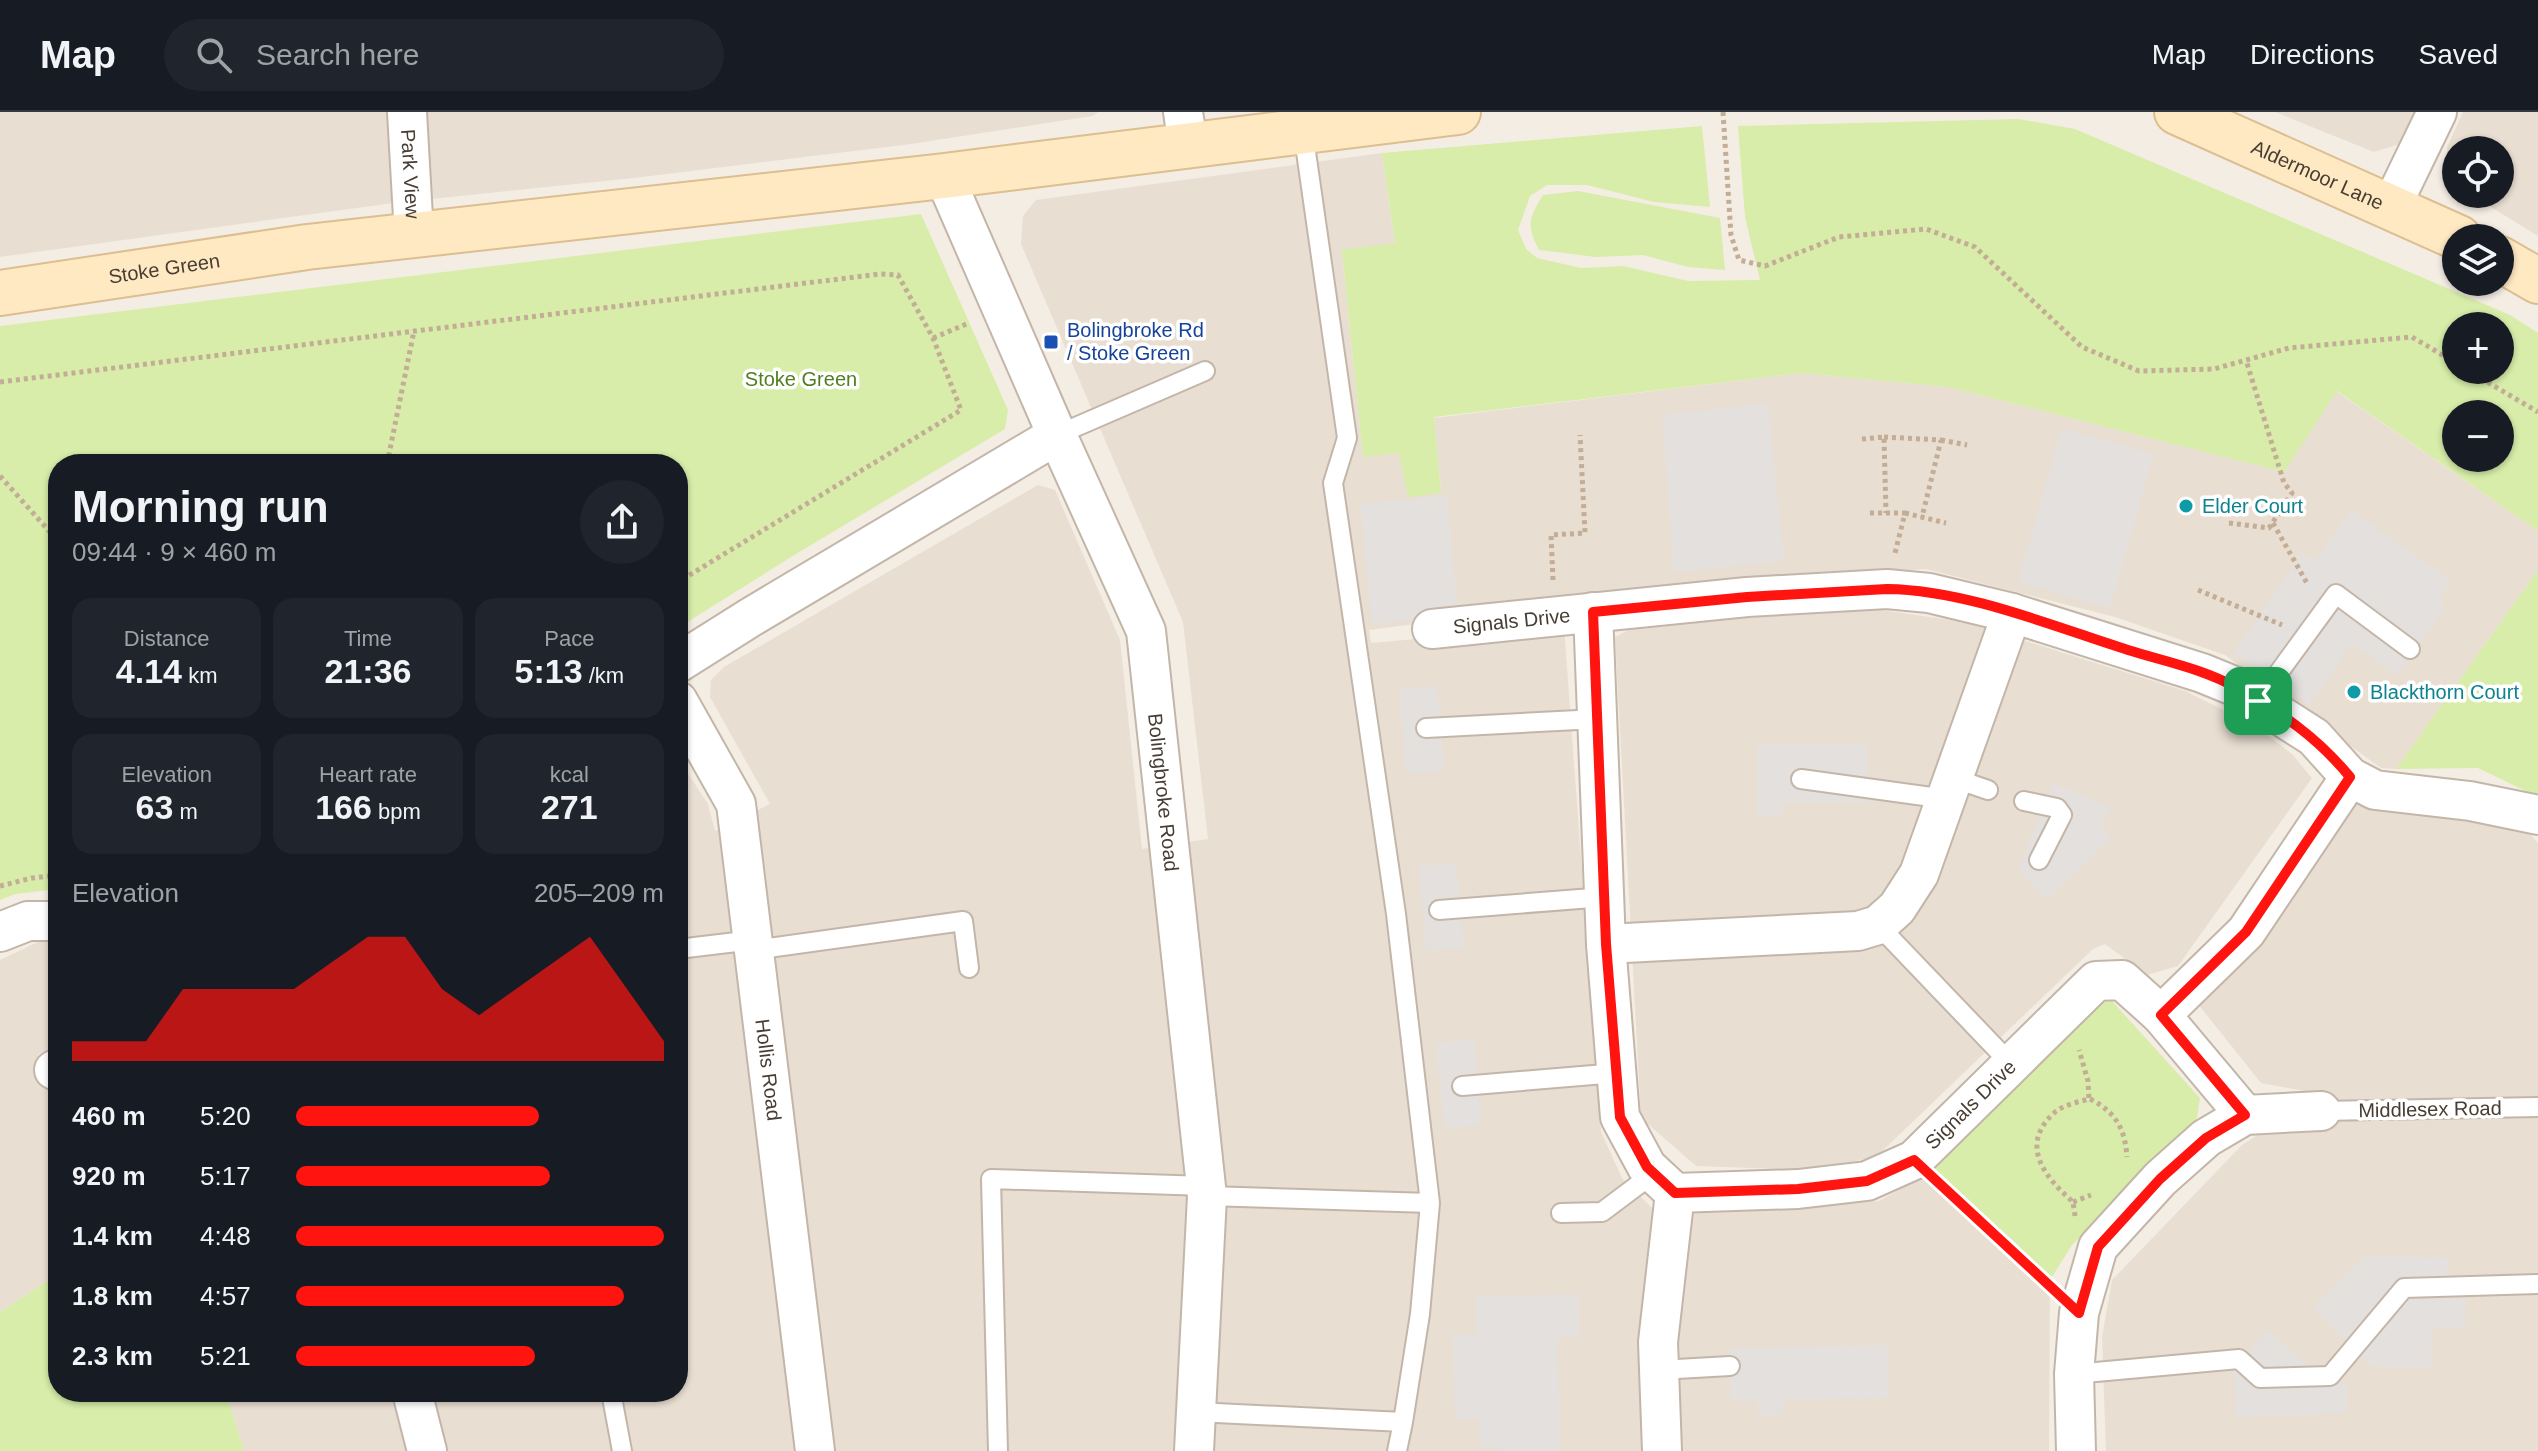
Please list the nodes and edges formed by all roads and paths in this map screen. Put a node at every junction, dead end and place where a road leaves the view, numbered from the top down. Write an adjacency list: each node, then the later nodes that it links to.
1 (407, 112): 11 (street, Park View)
2 (1458, 112): 7 (street)
3 (1723, 112): 17 (path)
4 (2177, 112): 9 (street, Aldermoor Lane)
5 (2437, 112): 9 (street)
6 (1186, 128): 7 (street); 8 (street, Stoke Green)
7 (1303, 131): 85 (lane)
8 (944, 176): 11 (street, Stoke Green); 22 (street, Bolingbroke Road)
9 (2391, 207): 10 (street, Aldermoor Lane)
10 (2442, 230)
11 (414, 235): 14 (street, Stoke Green)
12 (2514, 267): 13 (street)
13 (2538, 281)
14 (0, 293)
15 (414, 331): 19 (path); 28 (path); 38 (path)
16 (2442, 355): 17 (path)
17 (2246, 360): 36 (path)
18 (1205, 371): 22 (lane)
19 (0, 382)
20 (2491, 384): 21 (path)
21 (2538, 412)
22 (1057, 435): 48 (street); 82 (street, Bolingbroke Road)
23 (1580, 435): 39 (path)
24 (1884, 437): 25 (path); 26 (path); 31 (path)
25 (1862, 439)
26 (1941, 440): 27 (path); 33 (path)
27 (1967, 445)
28 (389, 454)
29 (0, 476): 37 (path)
30 (1870, 513): 31 (path)
31 (1886, 513): 32 (path)
32 (1905, 513): 33 (path); 40 (path)
33 (1922, 517): 34 (path)
34 (1946, 523)
35 (2229, 523): 36 (path)
36 (2273, 523): 43 (path)
37 (48, 530)
38 (688, 576)
39 (1554, 589)
40 (1887, 589): 42 (street, Signals Drive); 44 (street, Signals Drive)
41 (2198, 590): 46 (path)
42 (1593, 612): 45 (street, Signals Drive); 51 (street, Signals Drive)
43 (2323, 612): 46 (lane); 47 (lane)
44 (2012, 613): 49 (street, Signals Drive); 55 (street)
45 (1432, 629)
46 (2306, 635): 49 (lane)
47 (2410, 649)
48 (688, 657)
49 (2258, 701): 53 (street, Signals Drive)
50 (688, 719): 67 (street, Hollis Road)
51 (1597, 719): 52 (lane); 61 (street, Signals Drive)
52 (1426, 728)
53 (2350, 777): 57 (street, Signals Drive); 70 (street)
54 (1801, 779): 55 (lane)
55 (1962, 789): 64 (street)
56 (2024, 801): 58 (lane)
57 (2538, 815)
58 (2039, 860)
59 (48, 876): 60 (path)
60 (0, 886)
61 (1605, 897): 62 (lane); 66 (street, Signals Drive)
62 (1439, 910)
63 (48, 921): 65 (street)
64 (1878, 925): 66 (street); 72 (lane)
65 (0, 932)
66 (1606, 944): 73 (street, Signals Drive)
67 (754, 945): 68 (lane); 69 (lane); 98 (street, Hollis Road)
68 (688, 948)
69 (969, 968)
70 (2161, 1015): 71 (street, Signals Drive); 78 (street, Signals Drive)
71 (2058, 1018): 72 (street, Signals Drive); 75 (path)
72 (2011, 1064): 79 (street, Signals Drive)
73 (1617, 1073): 74 (lane); 81 (street, Signals Drive)
74 (1462, 1086)
75 (2089, 1099): 80 (path); 84 (path)
76 (2538, 1107): 77 (lane, Middlesex Road)
77 (2321, 1111): 78 (street)
78 (2245, 1115): 88 (street)
79 (1914, 1160): 81 (street, Signals Drive); 88 (path)
80 (2121, 1169)
81 (1665, 1183): 86 (lane); 90 (street)
82 (1206, 1191): 85 (lane); 94 (street, Bolingbroke Road); 99 (lane)
83 (2093, 1194): 84 (path)
84 (2073, 1202): 88 (path)
85 (1430, 1203): 95 (lane)
86 (1561, 1213)
87 (2538, 1284): 91 (lane)
88 (2084, 1296): 91 (street)
89 (1730, 1366): 90 (lane)
90 (1659, 1370): 102 (street)
91 (2074, 1374): 103 (street)
92 (415, 1402): 96 (street)
93 (613, 1402): 97 (lane)
94 (1196, 1412): 95 (lane); 100 (street, Bolingbroke Road)
95 (1403, 1422): 101 (lane)
96 (427, 1451)
97 (622, 1451)
98 (815, 1451)
99 (998, 1451)
100 (1194, 1451)
101 (1397, 1451)
102 (1662, 1451)
103 (2076, 1451)

